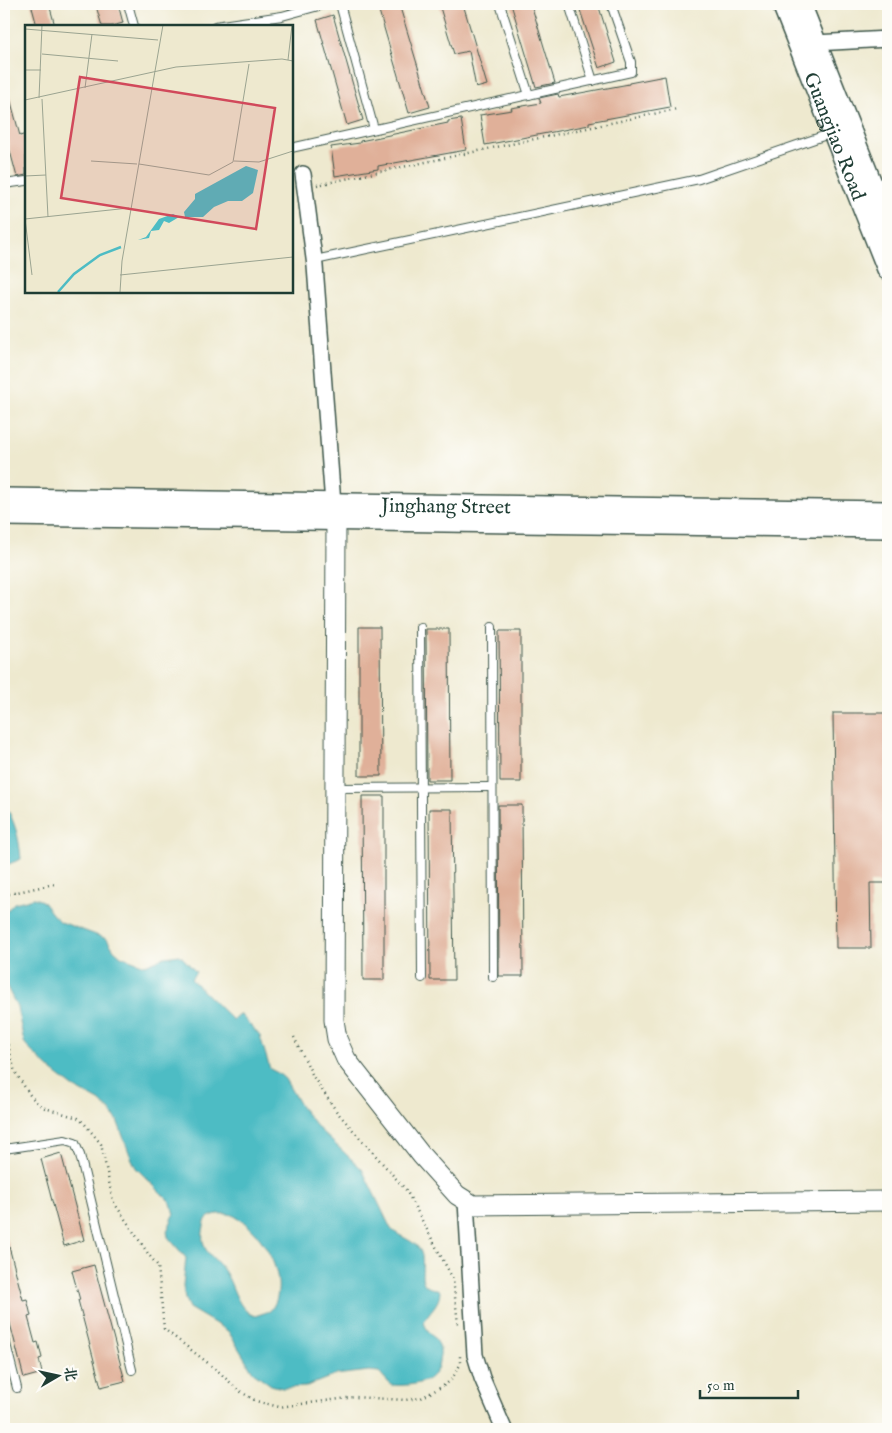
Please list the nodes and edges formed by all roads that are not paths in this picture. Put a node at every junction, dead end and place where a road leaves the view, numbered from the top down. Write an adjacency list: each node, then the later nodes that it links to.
1 (128, 4): 9 (lane)
2 (326, 4): 10 (lane)
3 (340, 4): 15 (lane)
4 (500, 4): 14 (lane)
5 (569, 4): 13 (lane)
6 (611, 4): 13 (lane)
7 (783, 4): 16 (main road, Guangjiao Road)
8 (800, 4): 12 (main road, Guangjiao Road)
9 (134, 25)
10 (222, 25)
11 (888, 39): 12 (street)
12 (815, 43): 21 (main road, Guangjiao Road)
13 (593, 80): 14 (lane)
14 (529, 95): 15 (lane)
15 (374, 129): 17 (lane)
16 (834, 133): 22 (lane); 23 (main road, Guangjiao Road)
17 (292, 148)
18 (25, 181): 20 (lane)
19 (304, 181): 22 (street)
20 (4, 184)
21 (888, 226)
22 (315, 260): 25 (street)
23 (888, 269)
24 (4, 500): 25 (main road, Jinghang Street)
25 (334, 511): 26 (main road, Jinghang Street); 27 (main road, Jinghang Street); 32 (street)
26 (888, 512)
27 (888, 527)
28 (492, 627): 31 (lane)
29 (420, 628): 30 (lane)
30 (421, 787): 31 (lane); 32 (lane); 34 (lane)
31 (492, 787): 33 (lane)
32 (335, 788): 36 (street)
33 (493, 977)
34 (422, 978)
35 (4, 1149): 39 (lane)
36 (466, 1201): 37 (street); 41 (street)
37 (888, 1201)
38 (4, 1336): 40 (lane)
39 (132, 1370)
40 (18, 1388)
41 (504, 1429)

